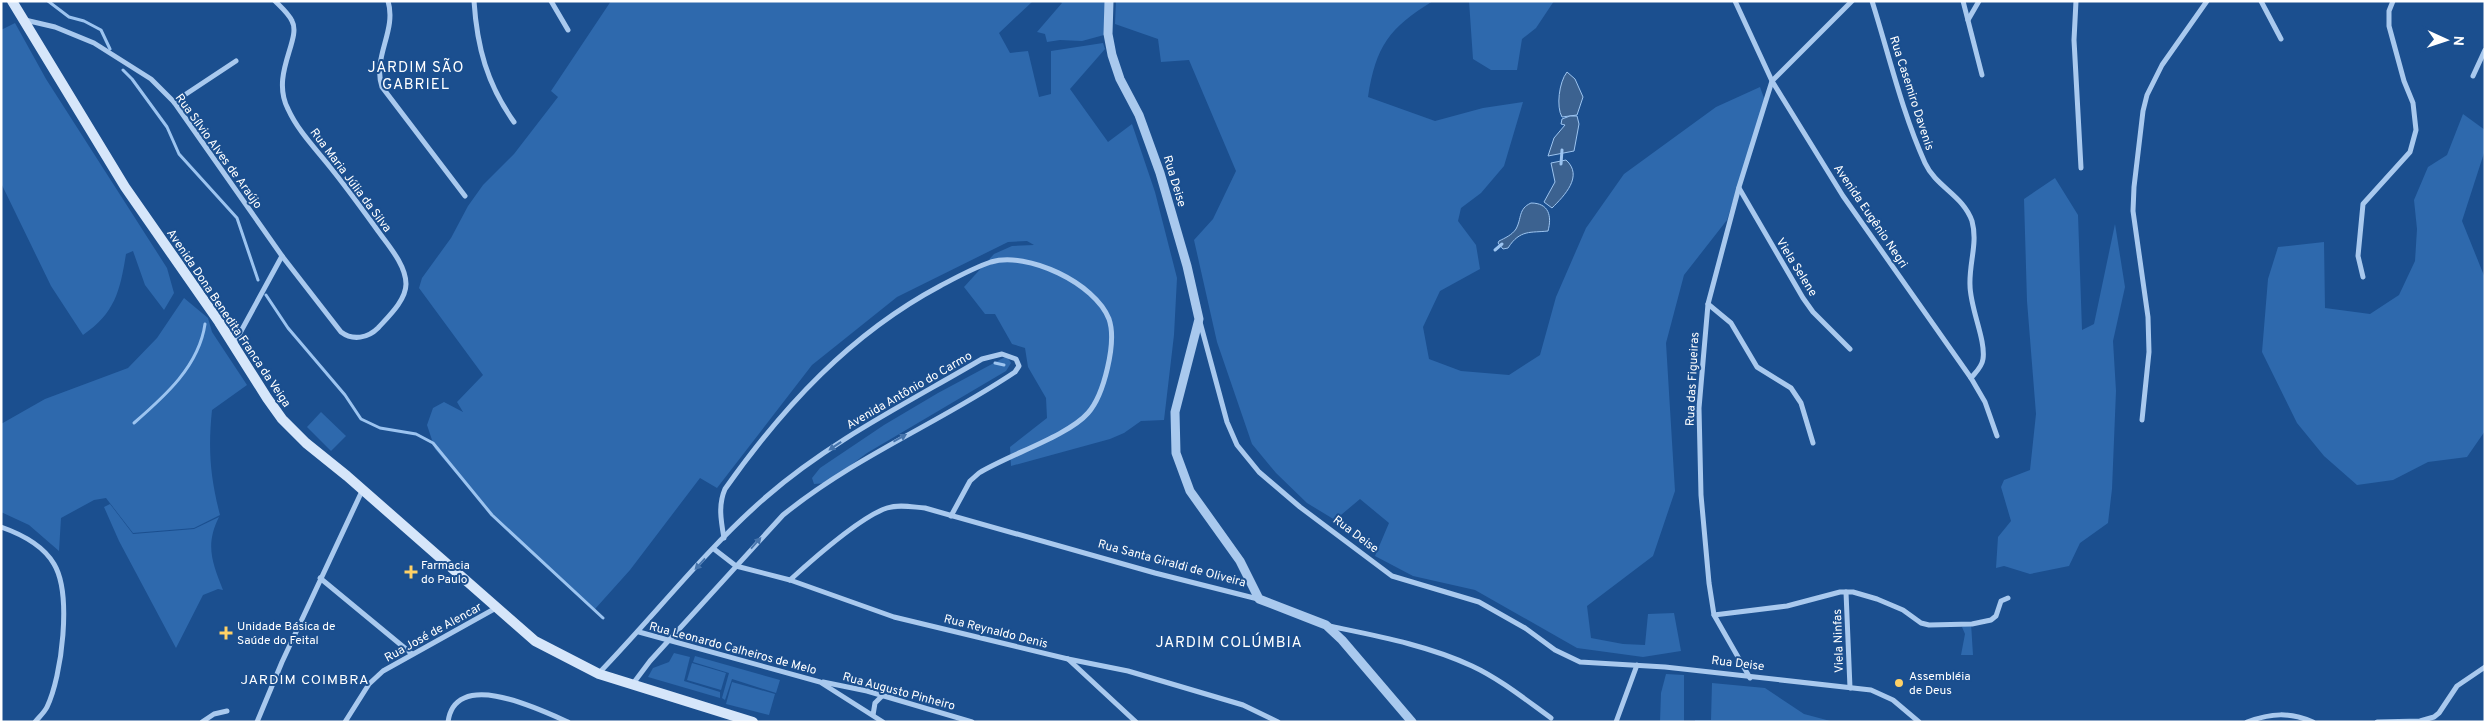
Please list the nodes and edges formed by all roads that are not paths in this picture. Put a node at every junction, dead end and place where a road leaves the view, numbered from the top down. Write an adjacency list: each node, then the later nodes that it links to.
1 (12, 1): 16 (main road, Avenida Dona Benedita Franca da Veiga)
2 (275, 1): 34 (street, Rua Maria Júlia da Silva)
3 (388, 1): 29 (street)
4 (474, 1): 26 (street)
5 (551, 1): 18 (street)
6 (1109, 1): 33 (street, Rua Deise)
7 (1735, 1): 24 (street, Avenida Eugênio Negri)
8 (1852, 1): 24 (street)
9 (1872, 1): 37 (street, Rua Casemiro Davenis)
10 (1963, 1): 17 (street)
11 (1979, 1): 17 (street)
12 (2076, 1): 27 (street)
13 (2207, 1): 38 (street)
14 (2262, 1): 19 (street)
15 (2393, 1): 31 (street)
16 (23, 19): 25 (street, Rua Sílvio Alves de Araújo); 35 (main road, Avenida Dona Benedita Franca da Veiga)
17 (1968, 20): 22 (street)
18 (568, 30)
19 (2281, 39)
20 (2485, 50): 23 (street)
21 (236, 61): 25 (street)
22 (1982, 75)
23 (2473, 76)
24 (1772, 81): 28 (street, Rua das Figueiras); 37 (street, Avenida Eugênio Negri)
25 (174, 102): 30 (street, Rua Sílvio Alves de Araújo)
26 (514, 122)
27 (2081, 168)
28 (1739, 187): 32 (street, Rua das Figueiras); 36 (street, Viela Selene)
29 (465, 196)
30 (282, 256): 34 (street, Rua Sílvio Alves de Araújo); 35 (street)
31 (2363, 277)
32 (1708, 304): 40 (street); 53 (street, Rua das Figueiras)
33 (1199, 319): 51 (street); 59 (street, Rua Deise)
34 (341, 332)
35 (234, 344): 41 (main road, Avenida Dona Benedita Franca da Veiga)
36 (1850, 349)
37 (1971, 378): 39 (street, Avenida Eugênio Negri)
38 (2142, 420)
39 (1997, 436)
40 (1813, 443)
41 (362, 491): 47 (street); 52 (main road, Avenida Dona Benedita Franca da Veiga)
42 (951, 516): 44 (street); 48 (street, Rua Santa Giraldi de Oliveira); 51 (street, Rua Santa Giraldi de Oliveira)
43 (1, 527): 72 (street)
44 (724, 538): 45 (street, Avenida Antônio do Carmo); 46 (street, Avenida Antônio do Carmo, one-way to 44)
45 (714, 549): 46 (street, Rua Reynaldo Denis); 55 (street, Avenida Antônio do Carmo, one-way to 55)
46 (736, 566): 48 (street, Rua Reynaldo Denis); 56 (street, Avenida Antônio do Carmo)
47 (320, 578): 57 (street); 74 (street)
48 (790, 580): 58 (street, Rua Reynaldo Denis)
49 (1846, 592): 50 (street); 53 (street); 65 (street, Viela Ninfas)
50 (2008, 598)
51 (1259, 599): 54 (street, Rua Santa Giraldi de Oliveira)
52 (496, 608): 57 (street, Rua José de Alencar); 61 (main road, Avenida Dona Benedita Franca da Veiga)
53 (1714, 615): 62 (street, Rua das Figueiras)
54 (1326, 625): 69 (street, Rua Santa Giraldi de Oliveira); 82 (street)
55 (639, 632): 56 (street, Rua Leonardo Calheiros de Melo); 61 (street, Avenida Antônio do Carmo)
56 (668, 642): 63 (street, Rua Leonardo Calheiros de Melo); 64 (street, Avenida Antônio do Carmo)
57 (412, 654): 75 (street, Rua José de Alencar)
58 (1068, 659): 80 (street); 81 (street, Rua Reynaldo Denis)
59 (1637, 665): 62 (street, Rua Deise); 83 (street)
60 (2485, 667): 87 (street)
61 (599, 674): 64 (main road, Avenida Dona Benedita Franca da Veiga)
62 (1750, 678): 65 (street, Rua Deise)
63 (820, 682): 66 (street, Rua Augusto Pinheiro); 68 (street, Rua Leonardo Calheiros de Melo)
64 (632, 685): 70 (main road, Avenida Dona Benedita Franca da Veiga)
65 (1850, 688): 84 (street, Rua Deise)
66 (882, 696): 68 (street); 79 (street, Rua Augusto Pinheiro)
67 (227, 711): 73 (street)
68 (873, 715): 78 (street, Rua Leonardo Calheiros de Melo)
69 (1552, 718)
70 (748, 721)
71 (2255, 721): 85 (street); 86 (street)
72 (35, 722)
73 (202, 722)
74 (257, 722)
75 (345, 722)
76 (448, 722): 77 (street)
77 (568, 722)
78 (883, 722)
79 (972, 722)
80 (1136, 722)
81 (1278, 722)
82 (1412, 722)
83 (1616, 722)
84 (1919, 722)
85 (2247, 722)
86 (2313, 722)
87 (2376, 722)

